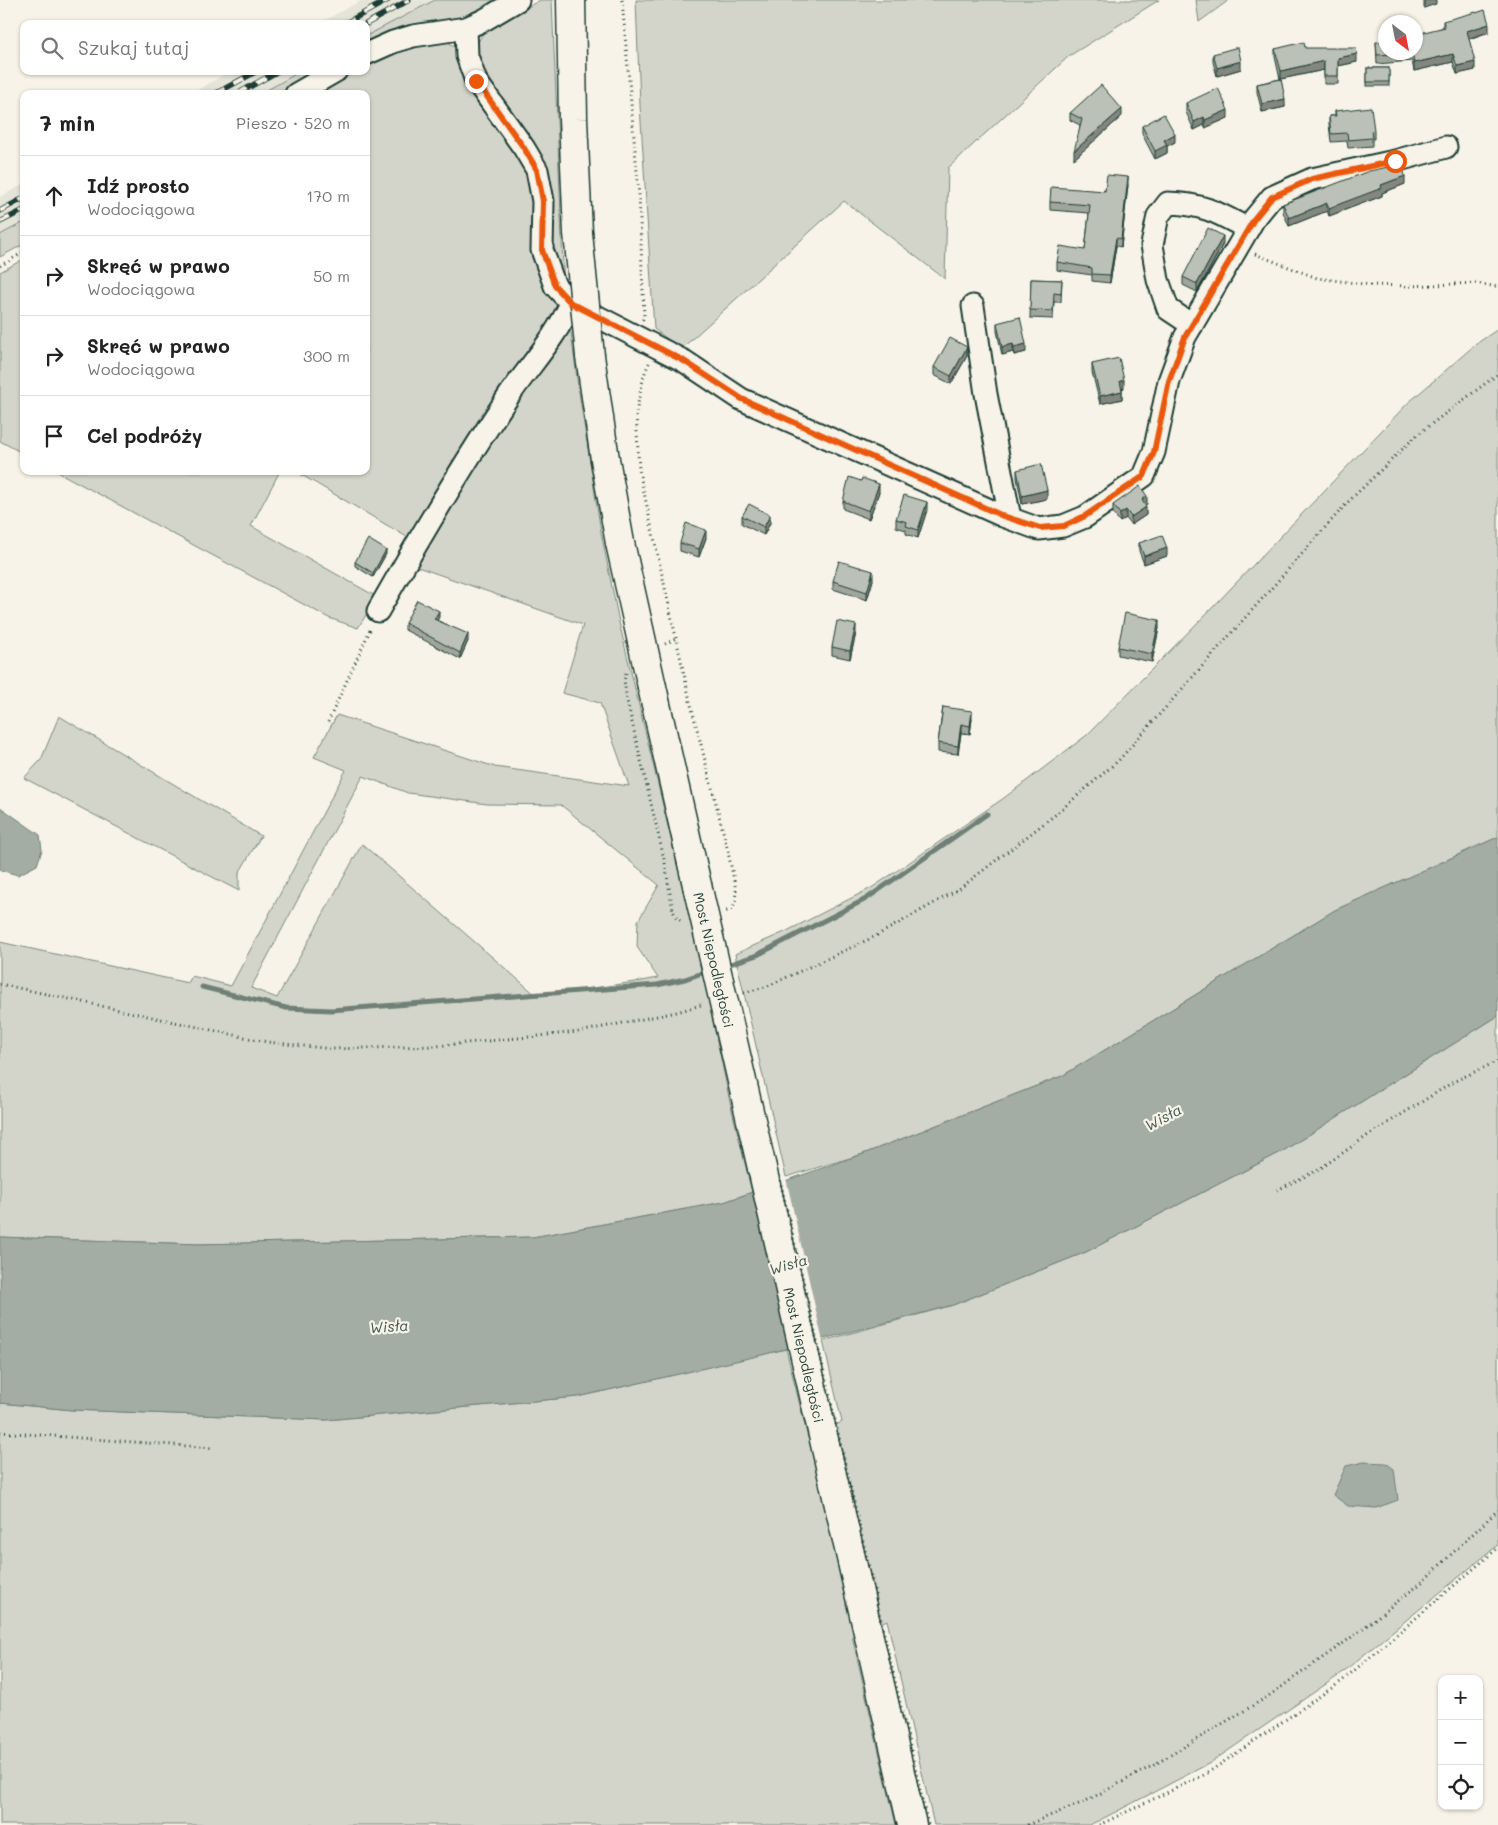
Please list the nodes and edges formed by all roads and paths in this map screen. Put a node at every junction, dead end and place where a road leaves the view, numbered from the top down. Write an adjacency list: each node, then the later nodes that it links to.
1 (518, 0): 4 (street)
2 (622, 0): 17 (path)
3 (572, 2): 34 (main road, Most Niepodległości, bridge)
4 (466, 28): 5 (street); 14 (street)
5 (370, 52)
6 (329, 75): 7 (street)
7 (303, 90)
8 (1446, 147): 9 (street)
9 (1248, 229): 10 (street); 16 (street)
10 (1238, 249): 13 (path); 16 (street)
11 (20, 254): 12 (path)
12 (0, 266)
13 (1498, 287)
14 (571, 303): 17 (street); 20 (street)
15 (973, 306): 19 (street)
16 (1192, 325): 19 (street)
17 (637, 337): 19 (street)
18 (1498, 374): 25 (path)
19 (1010, 518)
20 (378, 611): 21 (path)
21 (328, 722)
22 (718, 907): 23 (path)
23 (720, 916)
24 (0, 984): 26 (path)
25 (741, 994)
26 (704, 1004)
27 (1498, 1061): 29 (path)
28 (779, 1173): 35 (path, bridge)
29 (1277, 1190)
30 (0, 1432): 31 (path)
31 (213, 1448)
32 (1498, 1510): 36 (path)
33 (1498, 1548): 37 (path)
34 (912, 1825)
35 (928, 1825)
36 (1026, 1825)
37 (1099, 1825)

